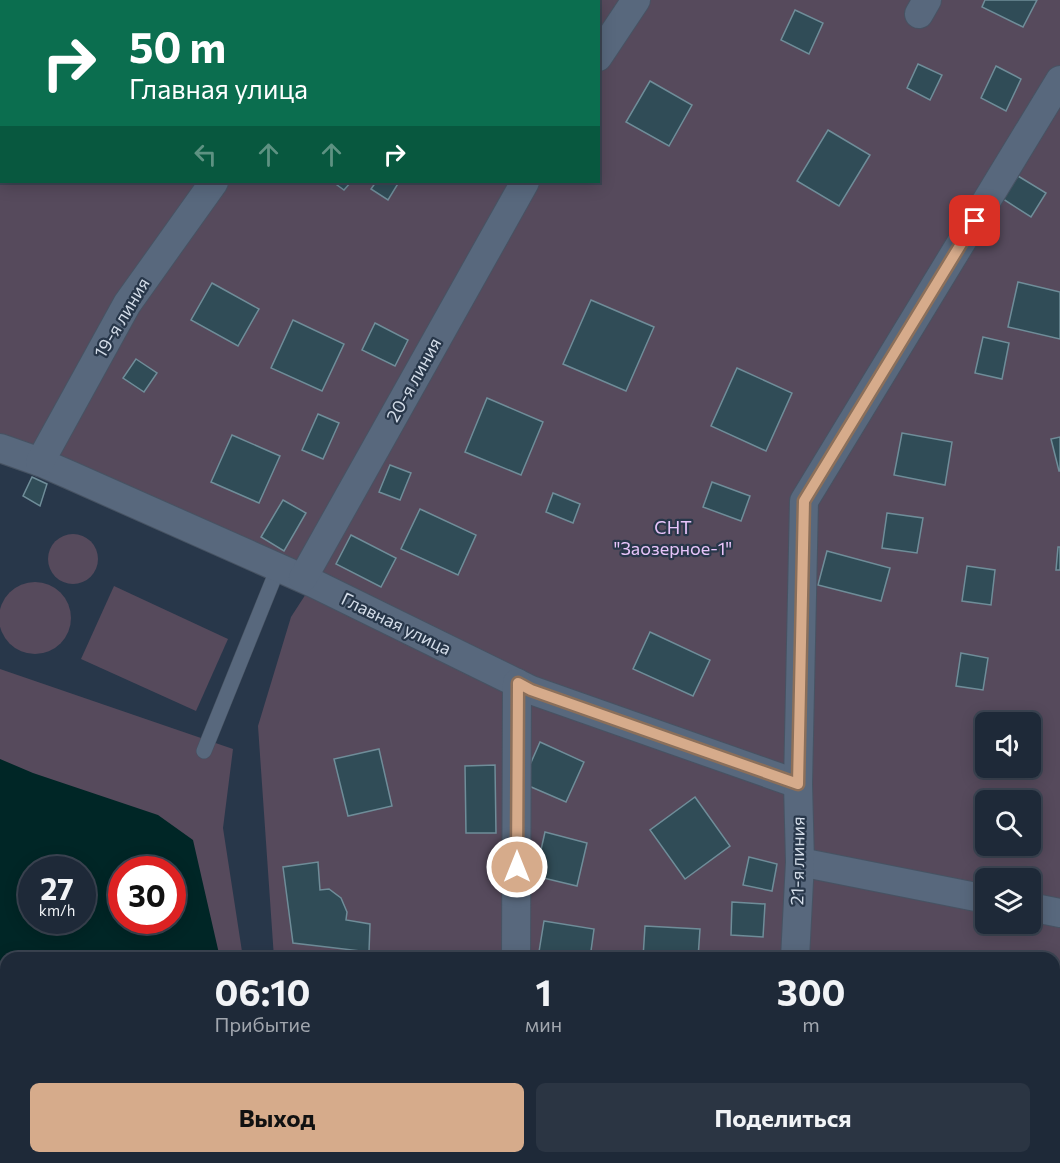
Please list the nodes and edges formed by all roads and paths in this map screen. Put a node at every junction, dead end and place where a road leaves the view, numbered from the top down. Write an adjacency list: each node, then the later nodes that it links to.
1 (636, 0): 2 (street)
2 (600, 54)
3 (1060, 80): 11 (street, 21-я линия)
4 (213, 183): 7 (street, 19-я линия)
5 (524, 183): 8 (street, 20-я линия)
6 (0, 448): 7 (street, Главная улица)
7 (40, 462): 8 (street, Главная улица)
8 (290, 573): 9 (street, Главная улица); 10 (lane)
9 (518, 683): 11 (street, Главная улица); 16 (street)
10 (204, 751)
11 (798, 784): 12 (street, 21-я линия)
12 (800, 862): 13 (street); 17 (street, 21-я линия)
13 (975, 897)
14 (1041, 910): 15 (street)
15 (1060, 913)
16 (516, 952)
17 (795, 952)

